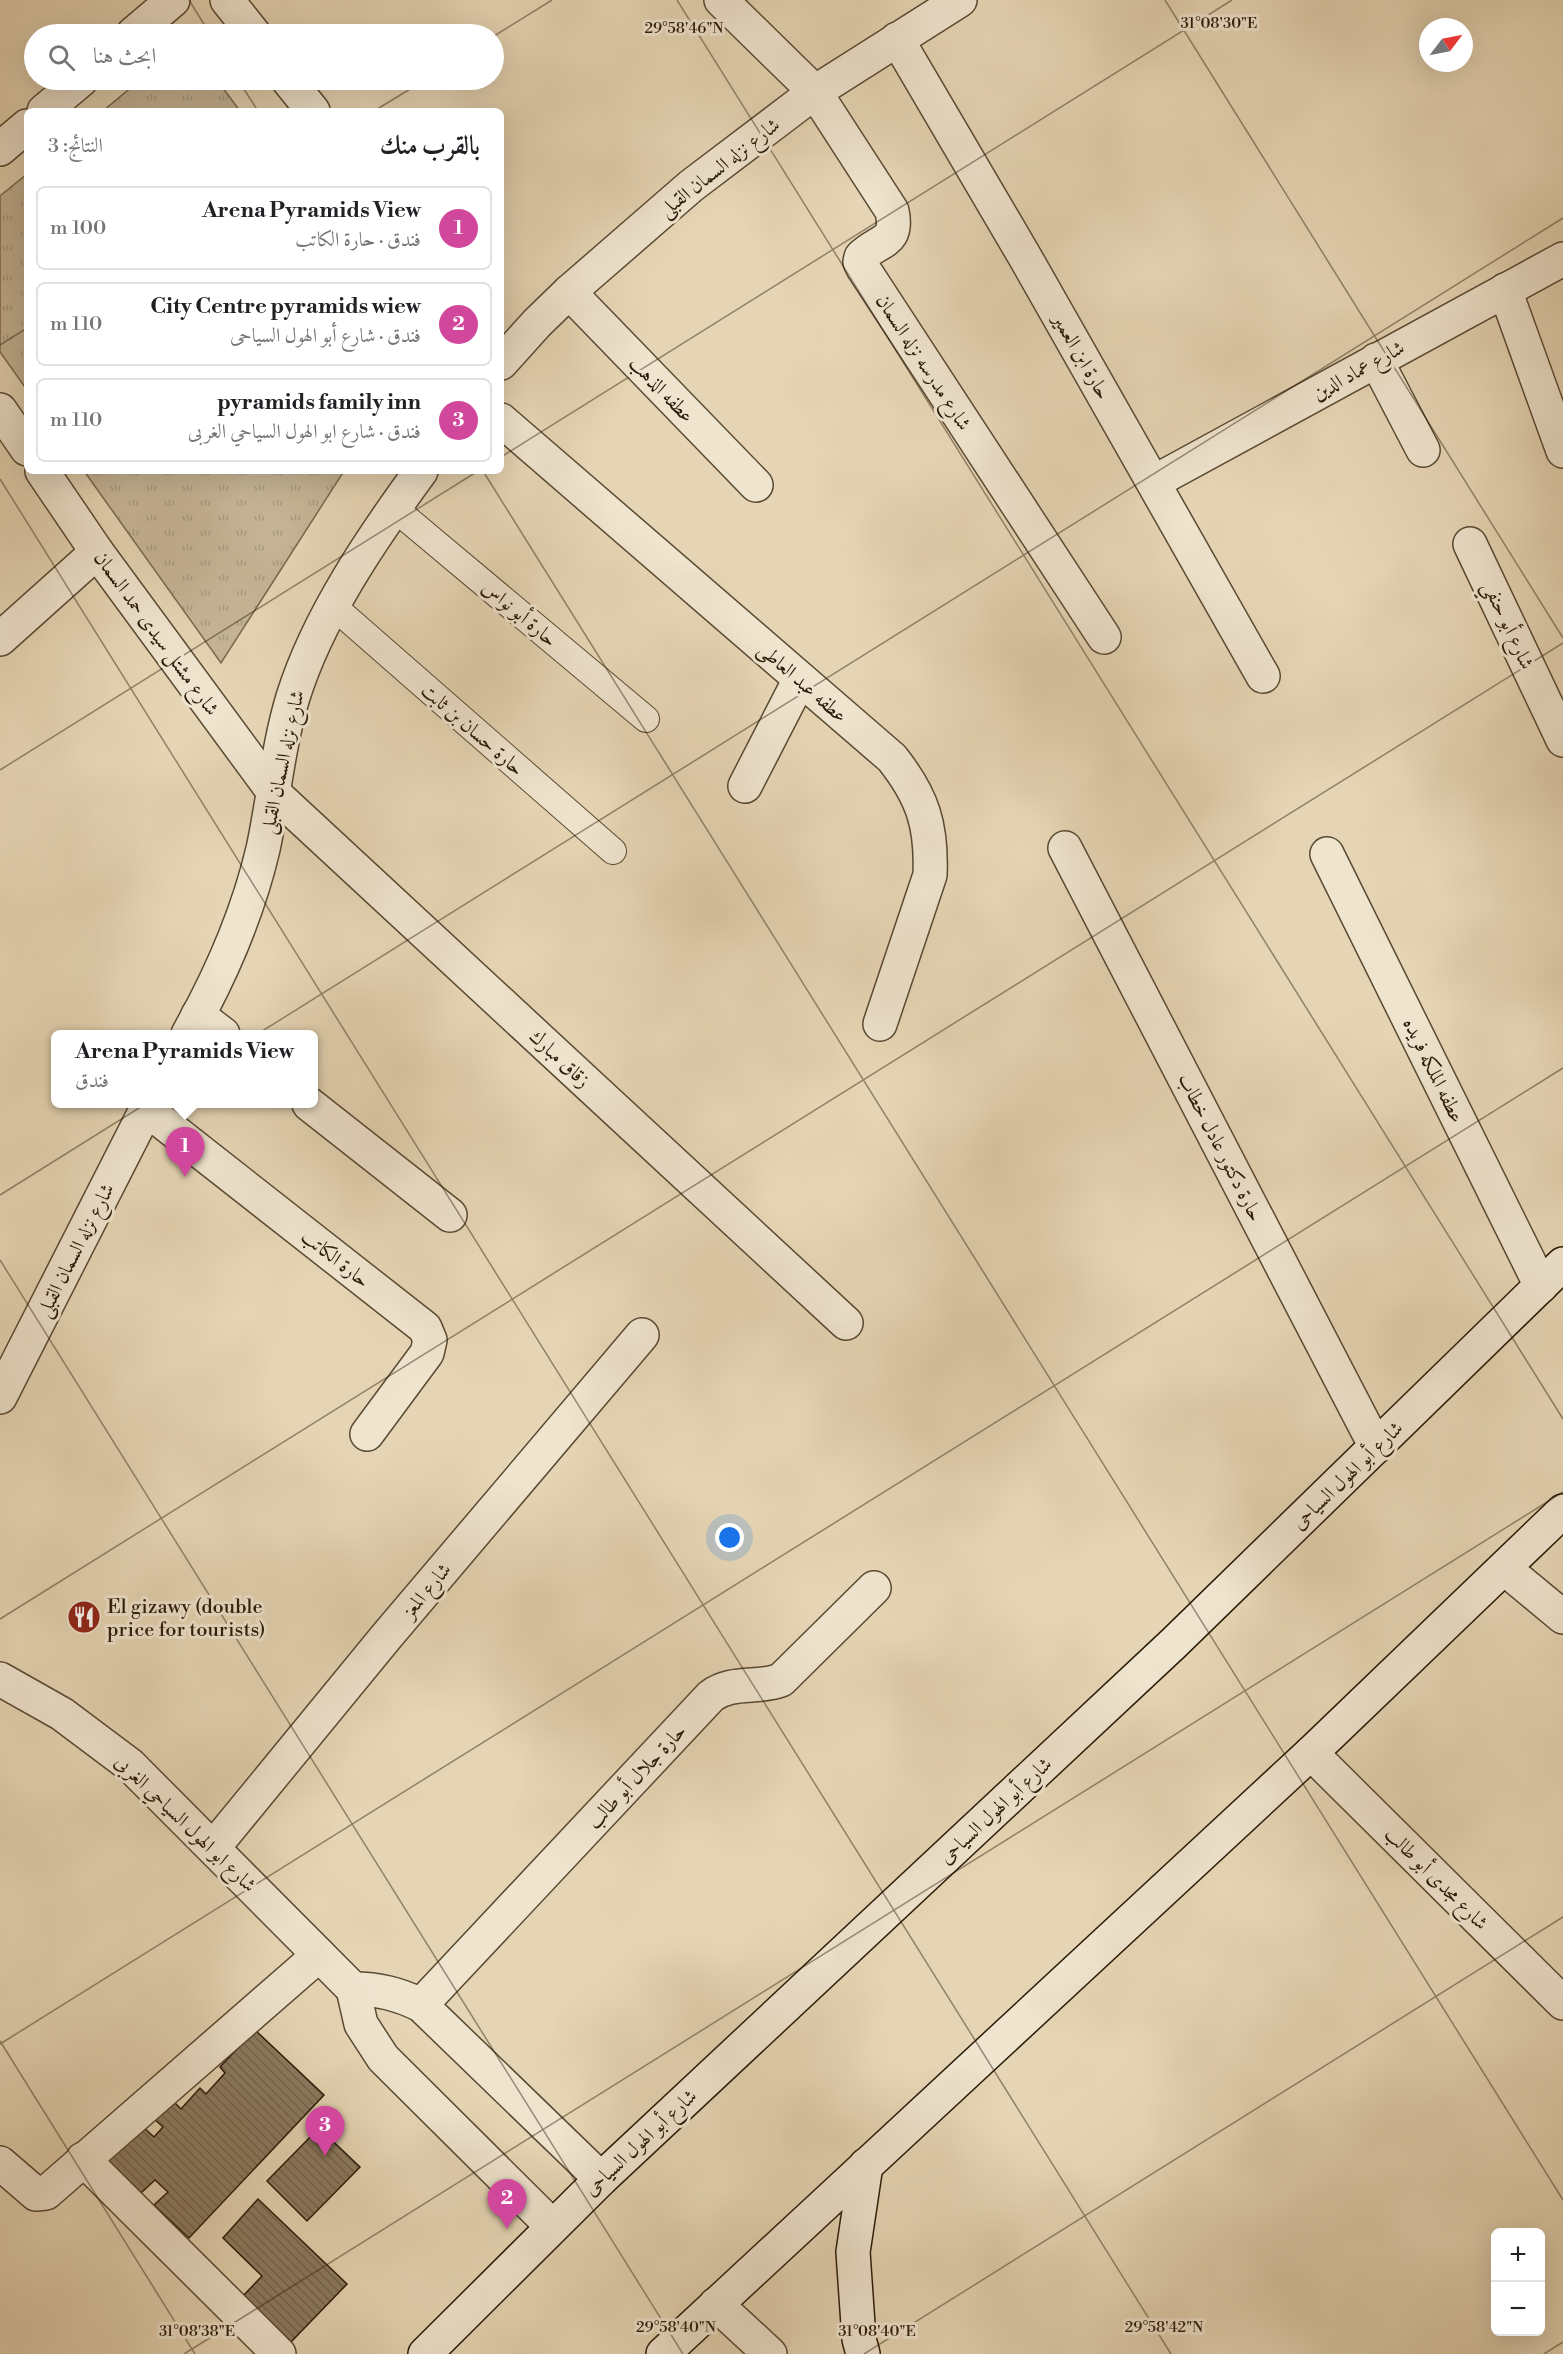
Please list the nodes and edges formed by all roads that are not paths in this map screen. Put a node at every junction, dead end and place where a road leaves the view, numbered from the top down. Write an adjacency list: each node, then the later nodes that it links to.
1 (173, 0): 5 (street)
2 (227, 0): 6 (street)
3 (721, 0): 10 (street)
4 (960, 0): 7 (street, شارع نزله السمان القبلى)
5 (145, 24)
6 (246, 24)
7 (897, 39): 10 (street, شارع نزله السمان القبلى); 27 (street, حارة ابن العمير)
8 (69, 90): 11 (street)
9 (296, 90): 12 (street)
10 (815, 92): 17 (street, شارع نزله السمان القبلى); 33 (street, شارع مدرسه نزله السمان)
11 (48, 108)
12 (311, 108)
13 (24, 129): 14 (street)
14 (0, 149)
15 (1563, 260): 16 (street, شارع عماد الدين)
16 (1505, 290): 19 (street, شارع عماد الدين); 24 (street)
17 (569, 292): 18 (street, شارع نزله السمان القبلى); 28 (street, عطفه الذهب)
18 (504, 360)
19 (1376, 360): 23 (street); 27 (street, شارع عماد الدين)
20 (0, 410): 22 (street)
21 (504, 423): 36 (street, عطفه عبد العاطى)
22 (24, 445)
23 (1423, 450)
24 (1563, 451)
25 (44, 474): 31 (street, شارع مشتل سيدى حمد السمان)
26 (419, 474): 29 (street, شارع نزله السمان القبلى)
27 (1154, 482): 35 (street, حارة ابن العمير)
28 (756, 485)
29 (394, 508): 32 (street, شارع نزله السمان القبلى); 37 (lane, حارة أبو نواس)
30 (1470, 544): 38 (street, شارع أبو حنفي)
31 (97, 552): 34 (street); 40 (street, شارع مشتل سيدى حمد السمان)
32 (333, 606): 40 (street, شارع نزله السمان القبلى); 42 (lane, حارة حسان بن ثابت)
33 (1104, 637)
34 (0, 639)
35 (1263, 676)
36 (800, 679): 39 (street); 44 (street, عطفه عبد العاطى)
37 (646, 719)
38 (1563, 740)
39 (745, 786)
40 (275, 794): 45 (street, شارع نزله السمان القبلى); 51 (street, زقاق مبارك)
41 (1065, 848): 55 (street, حارة دكتور عادل خطاب)
42 (613, 851)
43 (1327, 854): 50 (street, عطفه الملكه فريده)
44 (880, 1024)
45 (203, 1028)
46 (147, 1108): 53 (street, شارع نزله السمان القبلى)
47 (150, 1108): 54 (street, حارة الكاتب)
48 (314, 1108): 49 (street)
49 (450, 1215)
50 (1552, 1275): 55 (street, شارع أبو الهول السياحى)
51 (846, 1323)
52 (642, 1335): 62 (street, شارع المعز)
53 (0, 1397)
54 (367, 1434)
55 (1377, 1447): 70 (street, شارع أبو الهول السياحى)
56 (1563, 1511): 57 (street)
57 (1504, 1568): 59 (street); 61 (street)
58 (874, 1588): 66 (street, حارة جلال أبو طالب)
59 (1563, 1617)
60 (0, 1679): 62 (street, شارع ابو الهول السياحي الغربى)
61 (1311, 1752): 65 (street, شارع مجدى أبو طالب); 69 (street)
62 (213, 1848): 63 (street, شارع ابو الهول السياحي الغربى)
63 (319, 1955): 64 (street, شارع ابو الهول السياحي الغربى); 67 (street)
64 (353, 1989): 66 (street); 71 (street)
65 (1563, 2003)
66 (421, 2005): 70 (street)
67 (83, 2159): 68 (street); 73 (street)
68 (0, 2163)
69 (866, 2165): 72 (street); 77 (street)
70 (601, 2179): 71 (street, شارع أبو الهول السياحى)
71 (552, 2226): 74 (street, شارع أبو الهول السياحى)
72 (716, 2304): 75 (street); 76 (street)
73 (279, 2354)
74 (425, 2354)
75 (663, 2354)
76 (770, 2354)
77 (863, 2354)

